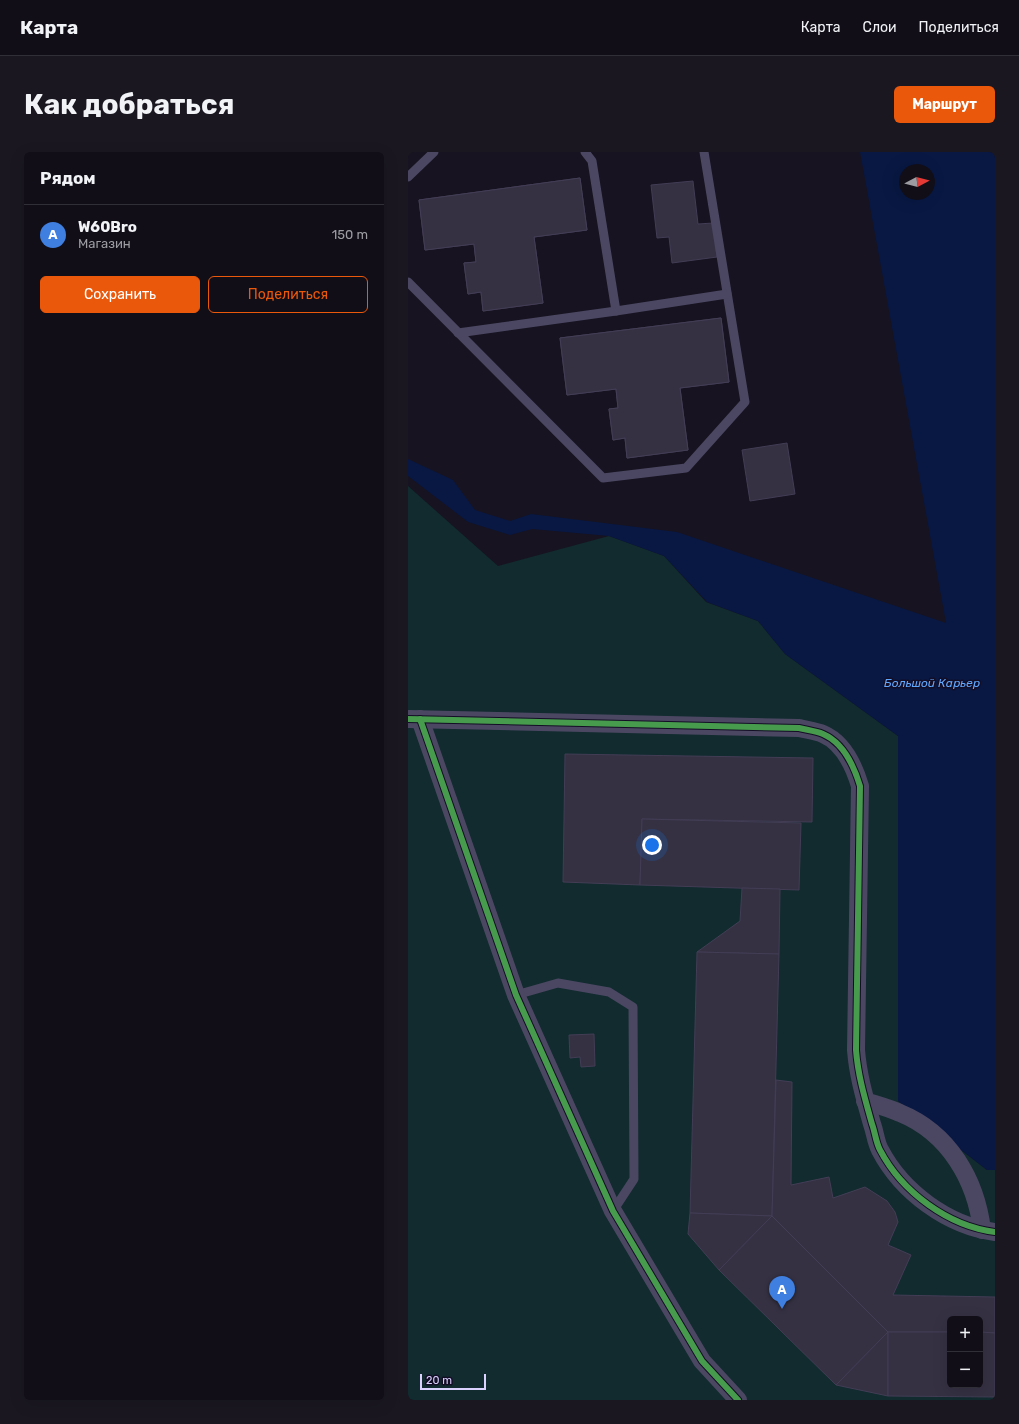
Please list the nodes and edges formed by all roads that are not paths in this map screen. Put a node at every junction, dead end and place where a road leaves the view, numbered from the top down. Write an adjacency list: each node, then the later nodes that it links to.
1 (434, 152): 4 (lane)
2 (585, 152): 7 (lane)
3 (704, 152): 6 (lane)
4 (408, 177)
5 (408, 282): 8 (lane)
6 (727, 294): 7 (lane); 8 (lane)
7 (616, 311): 8 (lane)
8 (458, 332)
9 (414, 719): 10 (street); 11 (street)
10 (516, 995): 12 (street); 12 (lane)
11 (865, 1101): 13 (street); 13 (street)
12 (613, 1211): 14 (street)
13 (988, 1231)
14 (738, 1400)

